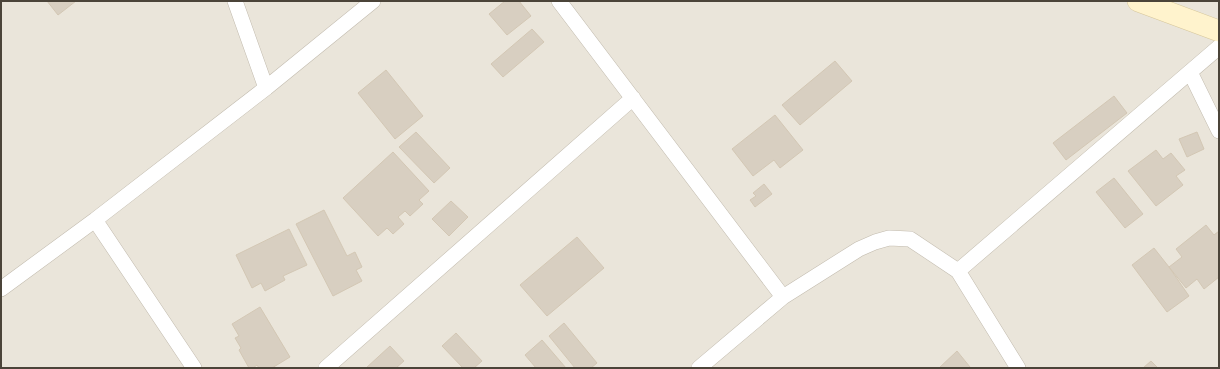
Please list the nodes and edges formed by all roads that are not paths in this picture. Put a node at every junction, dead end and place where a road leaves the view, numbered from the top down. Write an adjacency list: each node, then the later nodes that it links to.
1 (235, 1): 8 (street)
2 (373, 1): 8 (street)
3 (559, 1): 9 (street)
4 (1138, 1): 5 (main road)
5 (1219, 31)
6 (1219, 47): 7 (street)
7 (1190, 72): 10 (street); 12 (street)
8 (266, 88): 11 (street)
9 (633, 98): 14 (street); 16 (street)
10 (1219, 131)
11 (95, 220): 13 (street); 15 (street)
12 (958, 271): 14 (street); 18 (street)
13 (1, 289)
14 (784, 297): 17 (street)
15 (194, 368)
16 (326, 368)
17 (699, 368)
18 (1018, 368)

